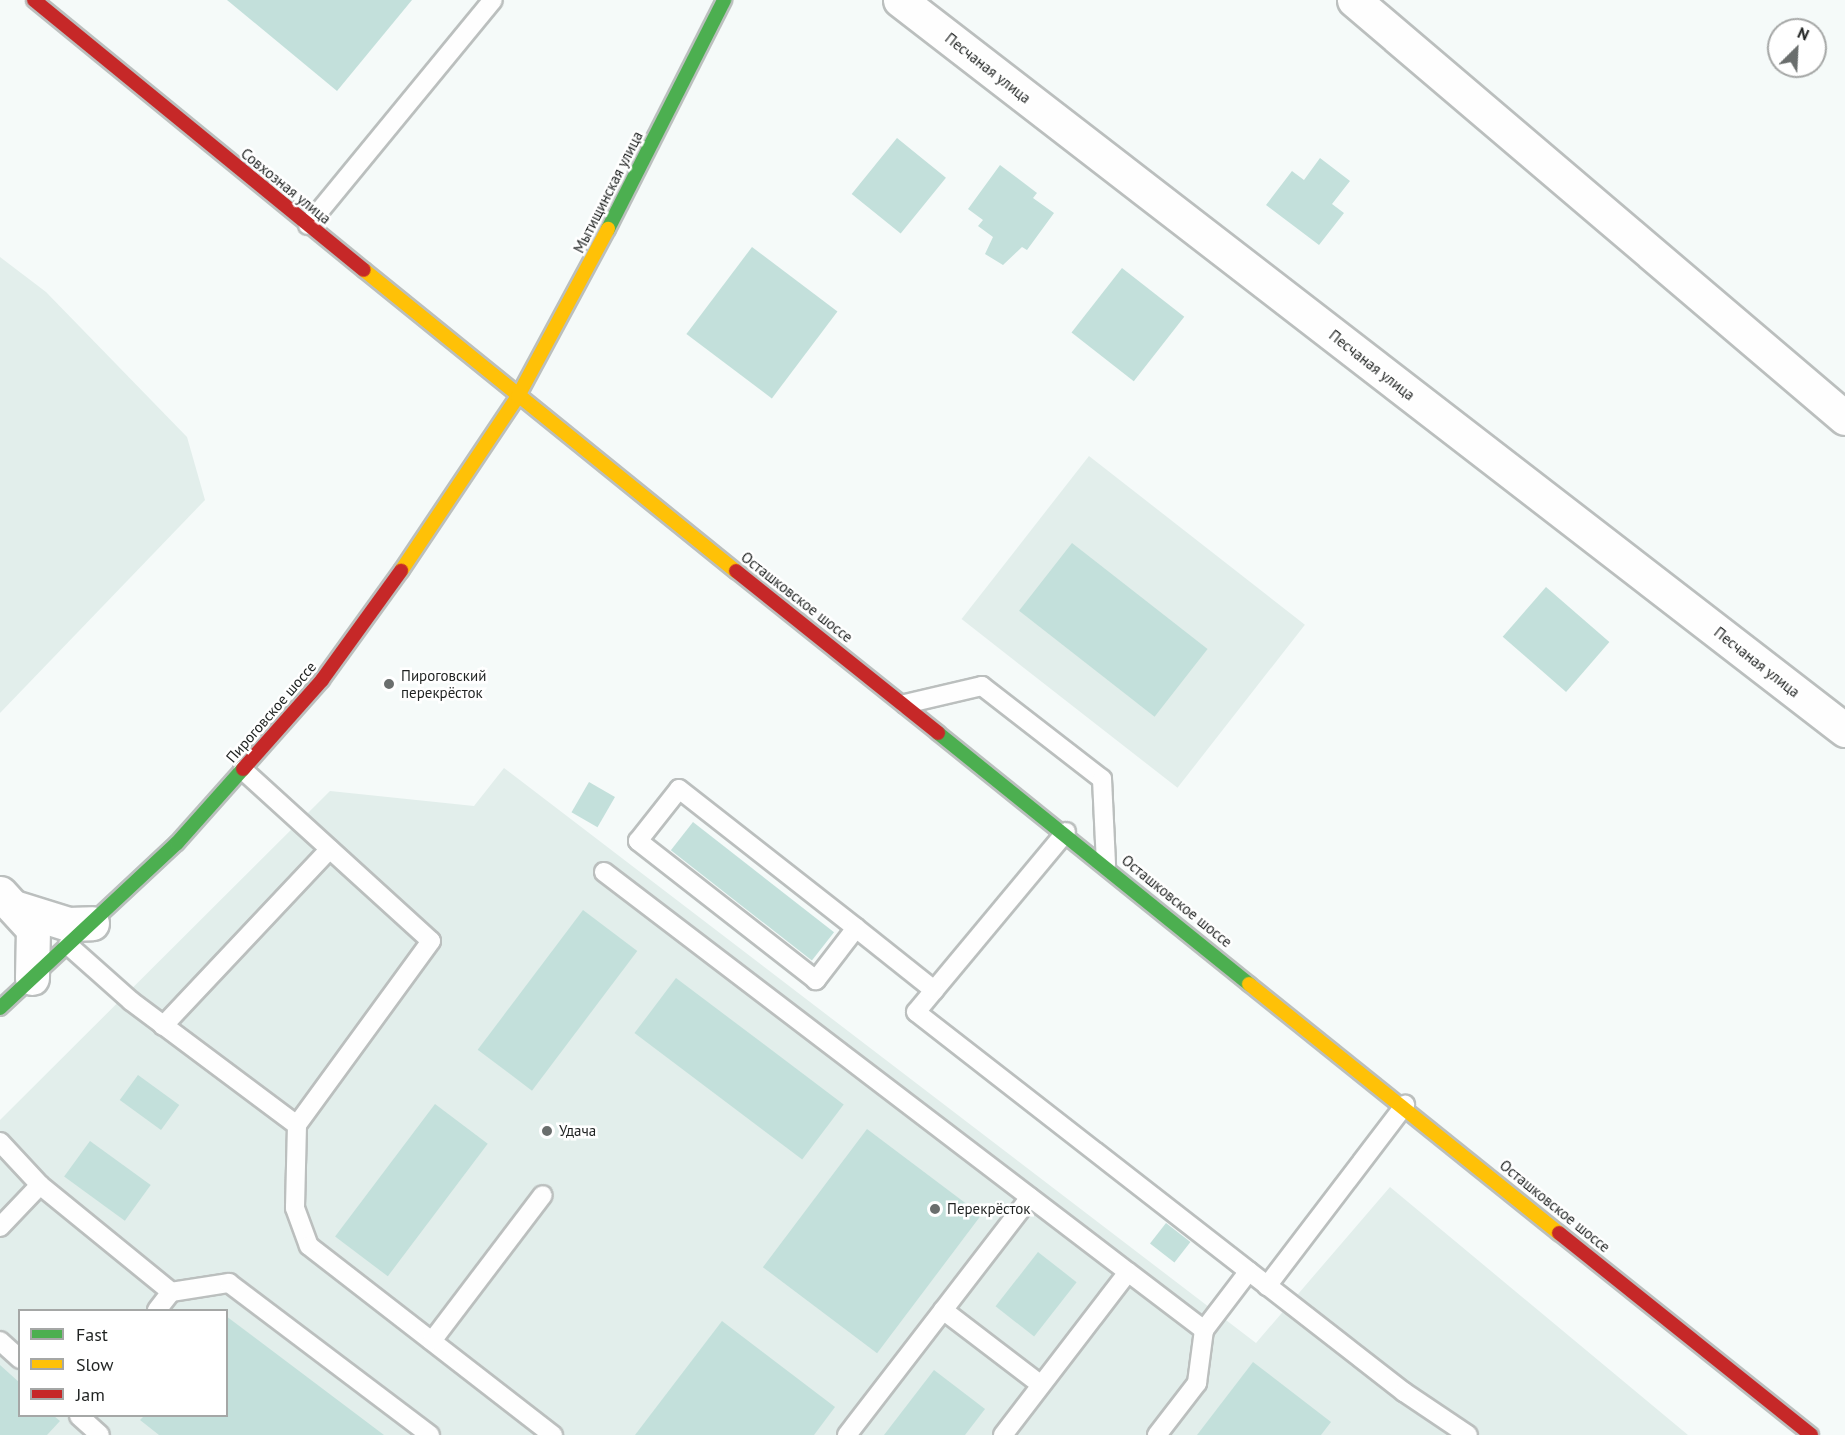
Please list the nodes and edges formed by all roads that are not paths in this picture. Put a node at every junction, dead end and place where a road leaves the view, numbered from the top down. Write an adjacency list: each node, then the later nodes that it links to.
1 (34, 0): 6 (main road, Совхозная улица)
2 (493, 0): 6 (lane)
3 (724, 0): 7 (main road, Мытищинская улица)
4 (900, 0): 10 (street, Песчаная улица)
5 (1354, 0): 8 (street)
6 (308, 225): 7 (main road, Совхозная улица)
7 (518, 396): 9 (main road, Осташковское шоссе); 11 (main road, Пироговское шоссе)
8 (1845, 418)
9 (905, 704): 12 (main road, Осташковское шоссе); 14 (lane)
10 (1845, 730)
11 (243, 770): 13 (lane); 17 (main road, Пироговское шоссе)
12 (1066, 832): 14 (main road, Осташковское шоссе); 21 (lane)
13 (330, 849): 23 (lane); 25 (lane)
14 (1106, 865): 24 (main road, Осташковское шоссе)
15 (604, 872): 29 (lane)
16 (8, 901): 17 (street); 20 (street)
17 (92, 923): 19 (main road, Пироговское шоссе)
18 (856, 928): 18 (lane); 21 (lane)
19 (68, 945): 20 (main road, Пироговское шоссе); 23 (lane)
20 (32, 978): 22 (main road, Пироговское шоссе)
21 (934, 990): 31 (lane)
22 (0, 1008)
23 (164, 1026): 25 (lane)
24 (1405, 1105): 33 (lane); 50 (main road, Осташковское шоссе)
25 (297, 1125): 39 (lane)
26 (0, 1142): 27 (lane)
27 (40, 1185): 30 (lane); 34 (lane)
28 (543, 1195): 39 (lane)
29 (1030, 1197): 32 (lane); 36 (lane)
30 (0, 1227)
31 (1249, 1271): 33 (lane); 37 (lane)
32 (1128, 1272): 37 (lane); 41 (lane)
33 (1268, 1286): 49 (lane)
34 (171, 1292): 35 (lane); 44 (lane)
35 (158, 1309)
36 (943, 1310): 41 (lane); 46 (lane)
37 (1204, 1330): 48 (lane)
38 (0, 1341): 40 (lane)
39 (432, 1341): 45 (lane)
40 (18, 1357)
41 (1041, 1385): 47 (lane)
42 (80, 1417): 43 (lane)
43 (100, 1435)
44 (430, 1435)
45 (553, 1435)
46 (847, 1435)
47 (1003, 1435)
48 (1157, 1435)
49 (1468, 1435)
50 (1812, 1435)

